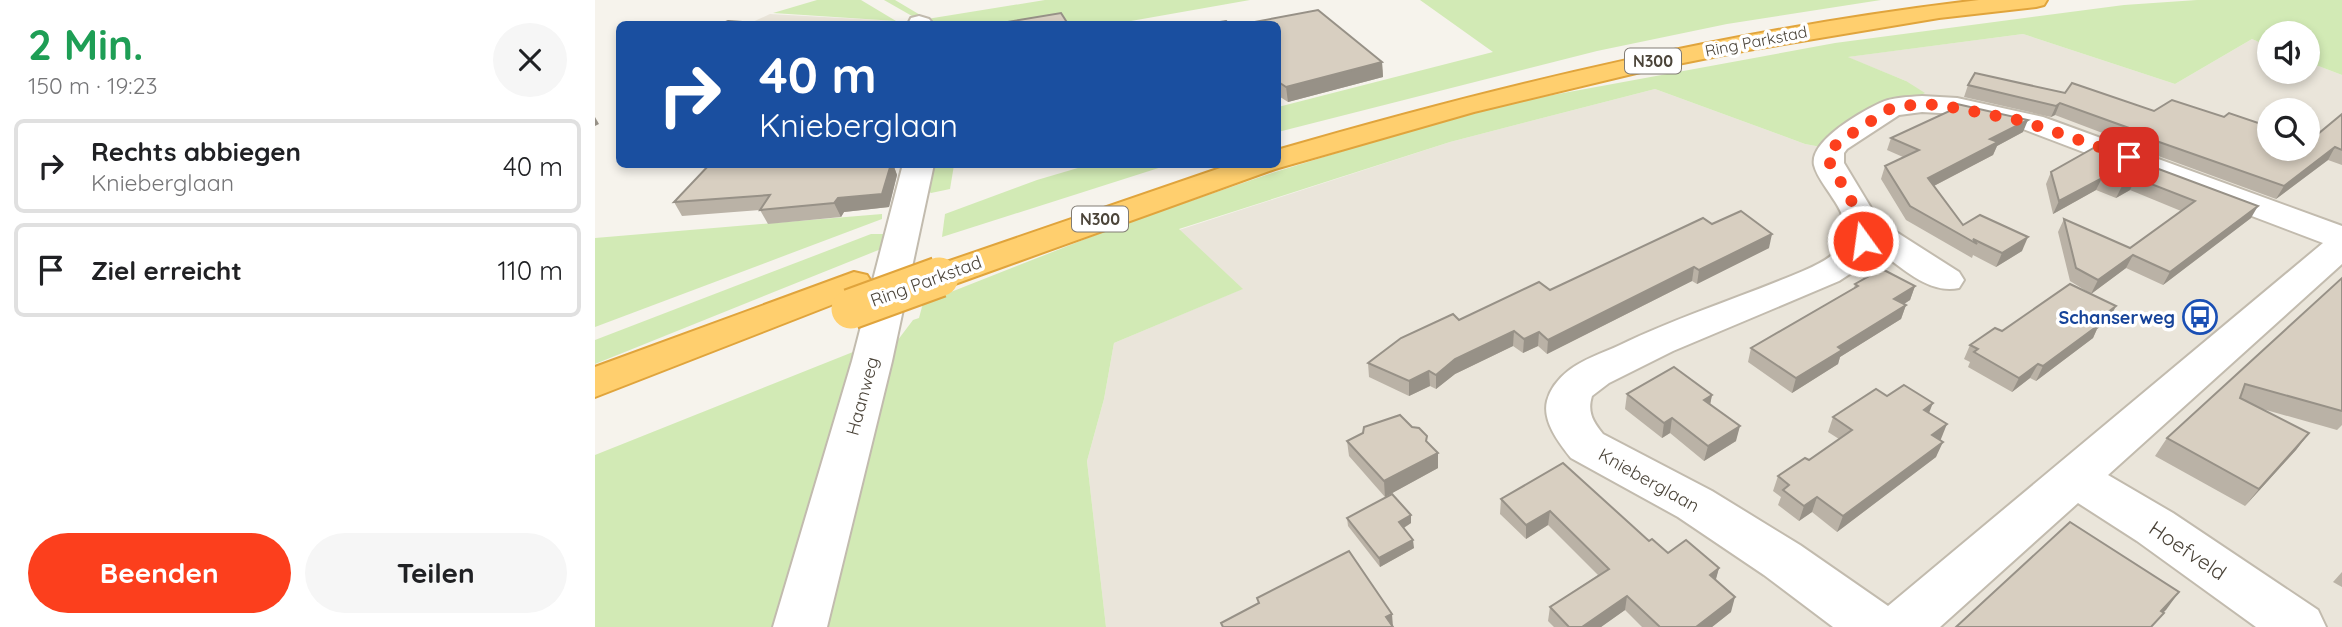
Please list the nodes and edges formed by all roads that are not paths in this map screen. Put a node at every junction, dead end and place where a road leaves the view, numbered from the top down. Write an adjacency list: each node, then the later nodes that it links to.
1 (1944, 0): 3 (highway, Ring Parkstad / N300)
2 (2036, 0): 4 (highway, Ring Parkstad / N300)
3 (1281, 140)
4 (1281, 159)
5 (918, 168): 17 (street, Haanweg)
6 (1191, 168): 11 (highway, Ring Parkstad / N300)
7 (1251, 168): 11 (highway, Ring Parkstad / N300)
8 (1864, 226): 9 (street); 12 (street); 18 (street, Knieberglaan)
9 (2342, 238)
10 (2342, 245): 16 (street)
11 (939, 265): 13 (highway, Ring Parkstad / N300, bridge)
12 (1946, 281)
13 (853, 296): 14 (highway, Ring Parkstad / N300); 15 (highway, Ring Parkstad / N300)
14 (595, 383)
15 (595, 412)
16 (2074, 477): 19 (street); 20 (street, Hoefveld)
17 (800, 627)
18 (1875, 627)
19 (1902, 627)
20 (2299, 627)

